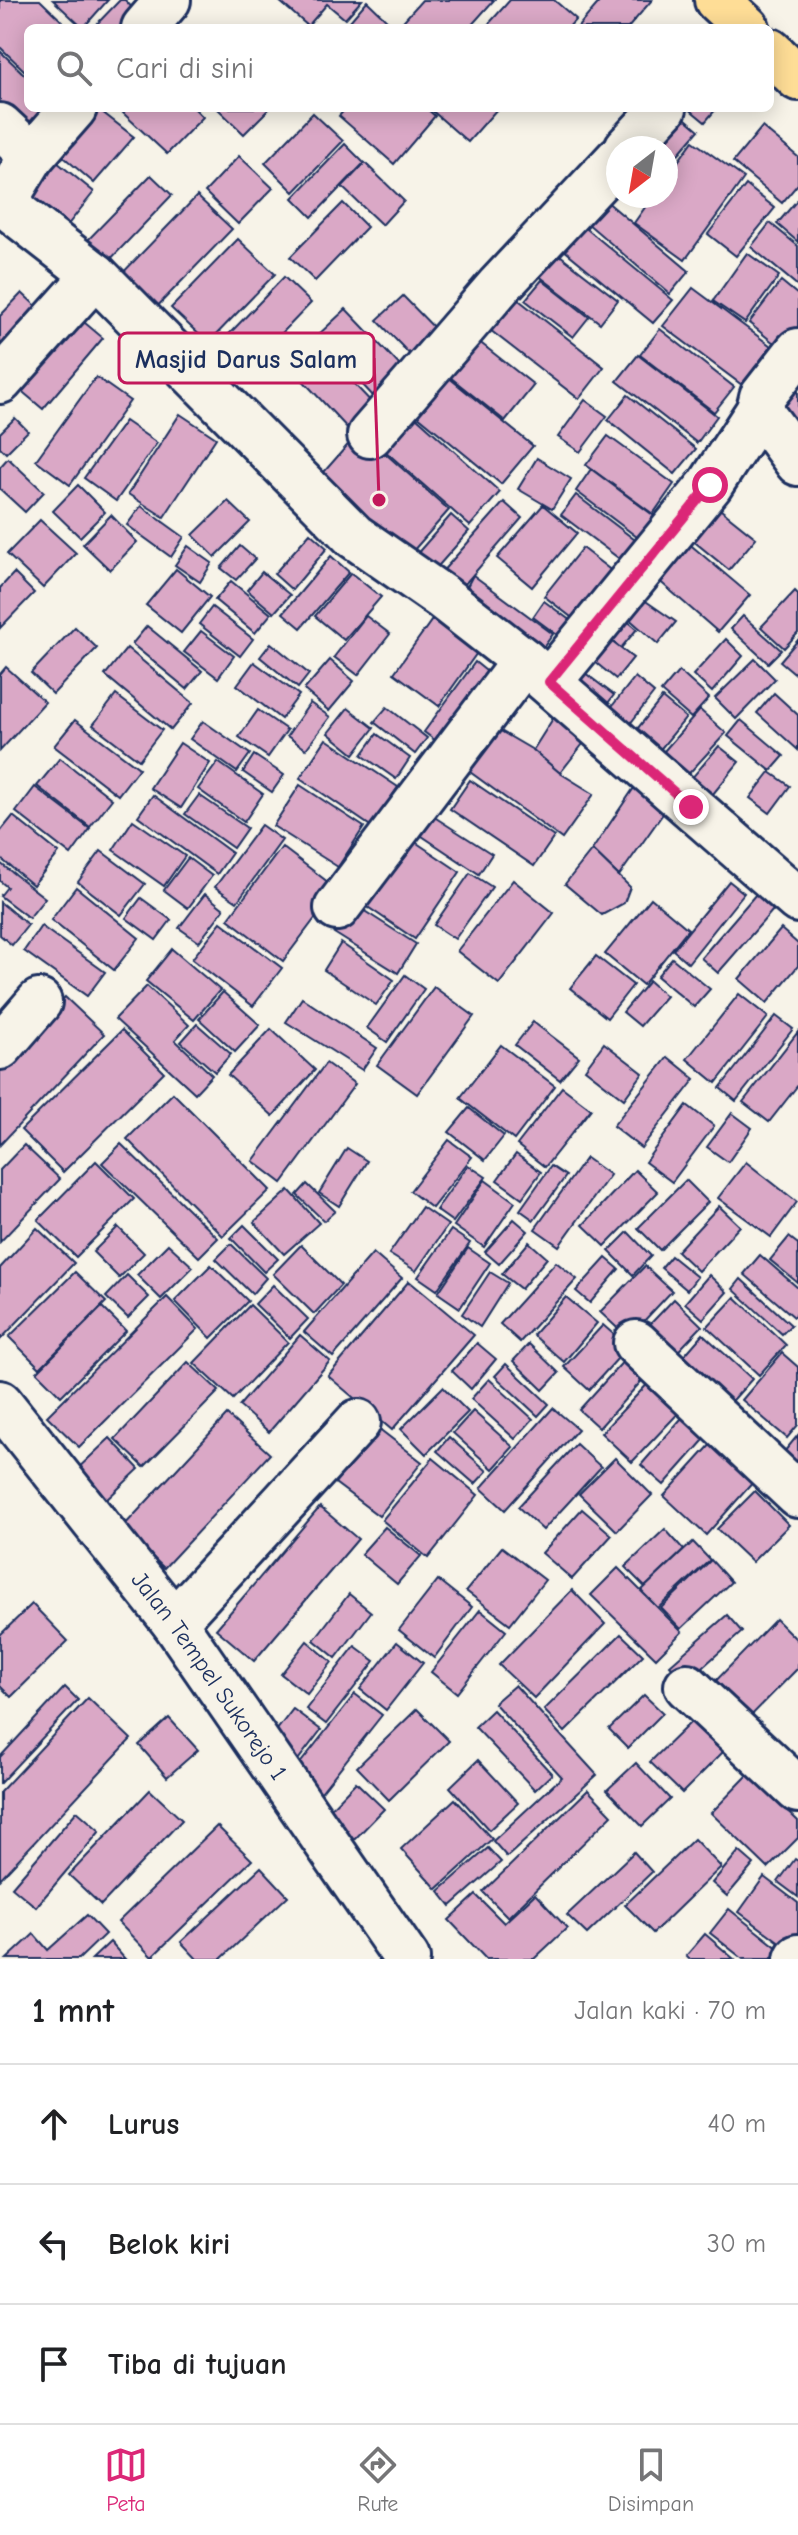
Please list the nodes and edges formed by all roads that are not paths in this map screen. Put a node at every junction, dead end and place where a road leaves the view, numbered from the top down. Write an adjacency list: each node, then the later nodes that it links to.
1 (168, 0): 3 (street)
2 (717, 0): 4 (main road)
3 (147, 24)
4 (742, 24)
5 (774, 55): 6 (main road)
6 (798, 78)
7 (70, 112): 11 (street)
8 (660, 112): 10 (street)
9 (0, 126): 11 (street)
10 (638, 136)
11 (32, 156): 13 (street)
12 (606, 172): 17 (street)
13 (95, 275): 15 (street); 19 (street)
14 (798, 351): 16 (street)
15 (0, 381)
16 (759, 410): 18 (street); 19 (street)
17 (370, 435)
18 (798, 463)
19 (537, 672): 20 (street); 21 (street)
20 (798, 900)
21 (337, 908)
22 (39, 1002): 23 (street)
23 (0, 1047)
24 (636, 1343): 27 (street)
25 (0, 1403): 28 (street, Jalan Tempel Sukorejo 1)
26 (358, 1422): 28 (street)
27 (798, 1495)
28 (174, 1622): 31 (street, Jalan Tempel Sukorejo 1)
29 (687, 1686): 30 (street)
30 (798, 1790)
31 (407, 1959)

